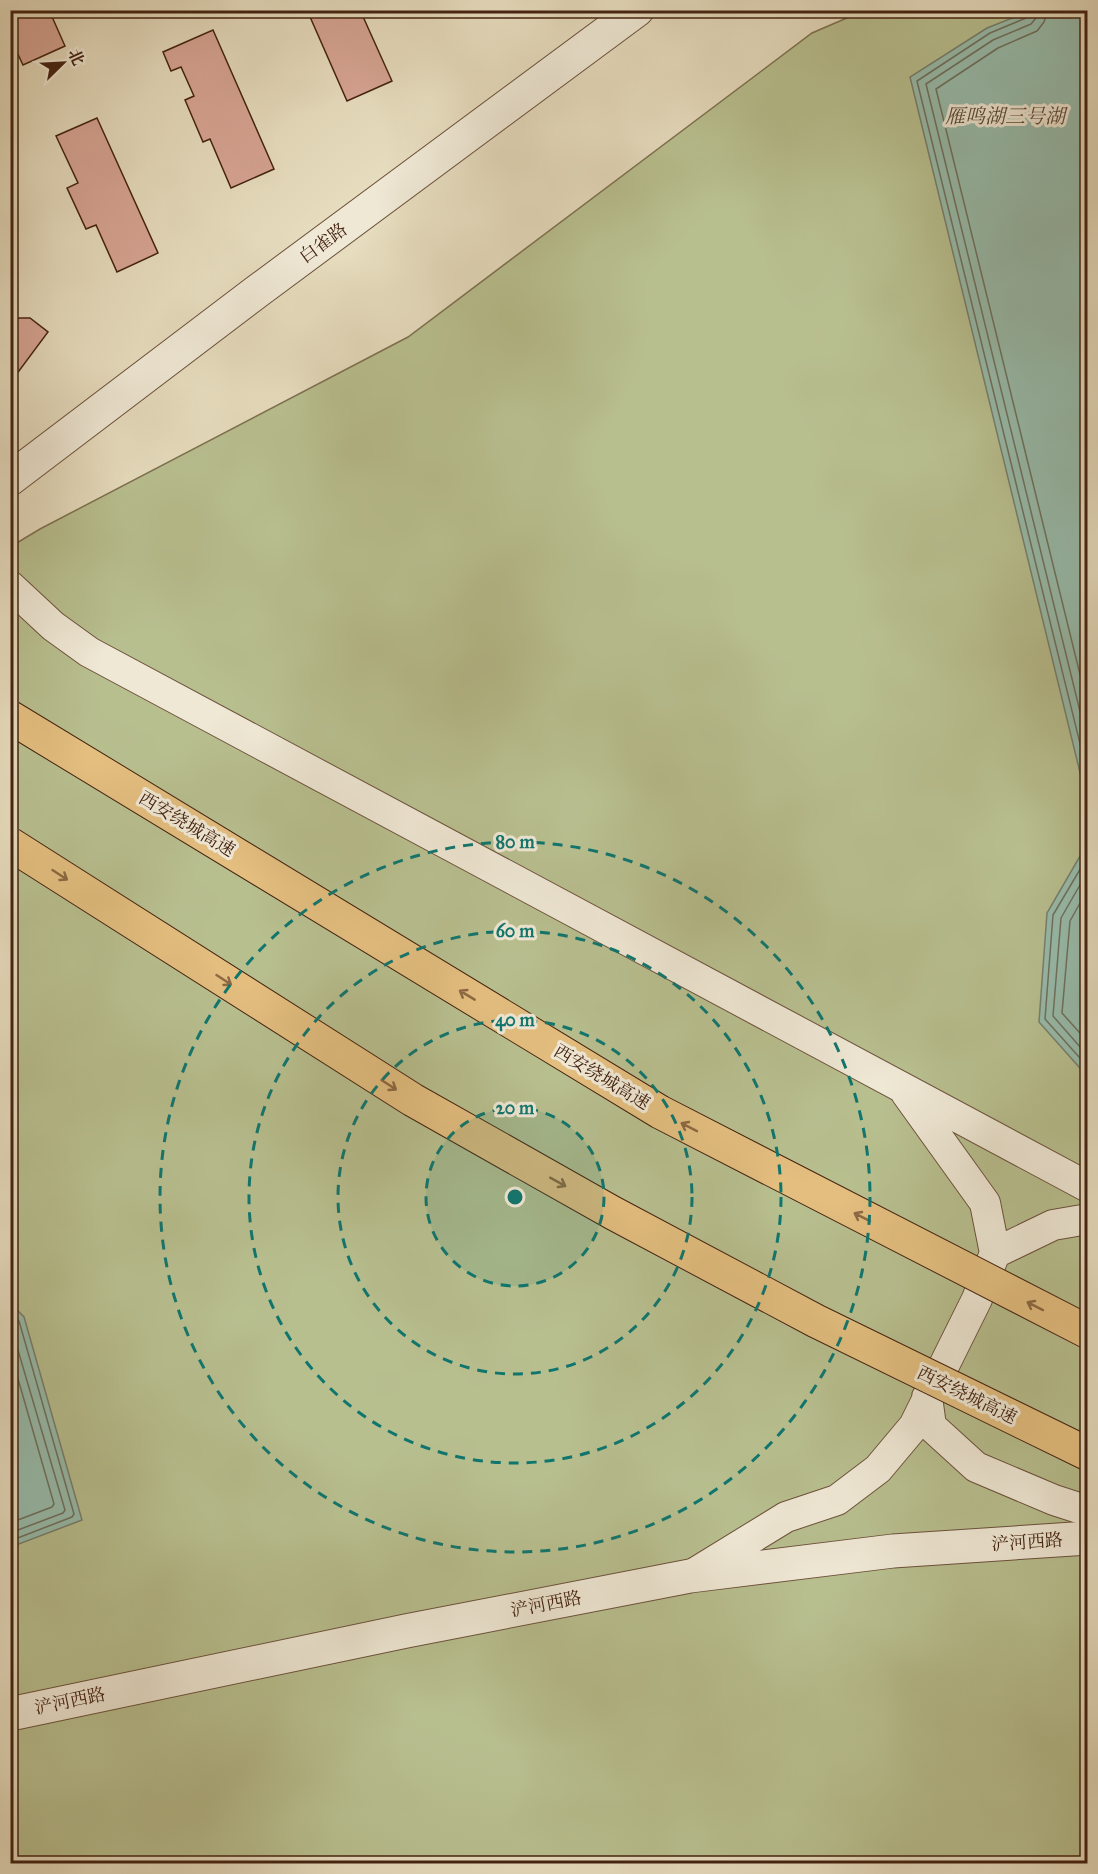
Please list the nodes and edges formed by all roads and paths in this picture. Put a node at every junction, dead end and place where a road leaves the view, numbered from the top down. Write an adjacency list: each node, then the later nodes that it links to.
1 (637, 10): 2 (street, 白雀路)
2 (10, 479)
3 (10, 586): 6 (street)
4 (10, 717): 10 (highway, 西安绕城高速, one-way to 4, bridge)
5 (10, 844): 12 (highway, 西安绕城高速, one-way to 12, bridge)
6 (903, 1088): 7 (street); 9 (street)
7 (1088, 1186)
8 (1088, 1220): 9 (street)
9 (995, 1253): 11 (street)
10 (1088, 1332)
11 (927, 1397): 13 (street); 15 (street)
12 (1088, 1454)
13 (1088, 1511)
14 (1088, 1538): 15 (street, 浐河西路)
15 (690, 1576): 16 (street, 浐河西路)
16 (10, 1714)

